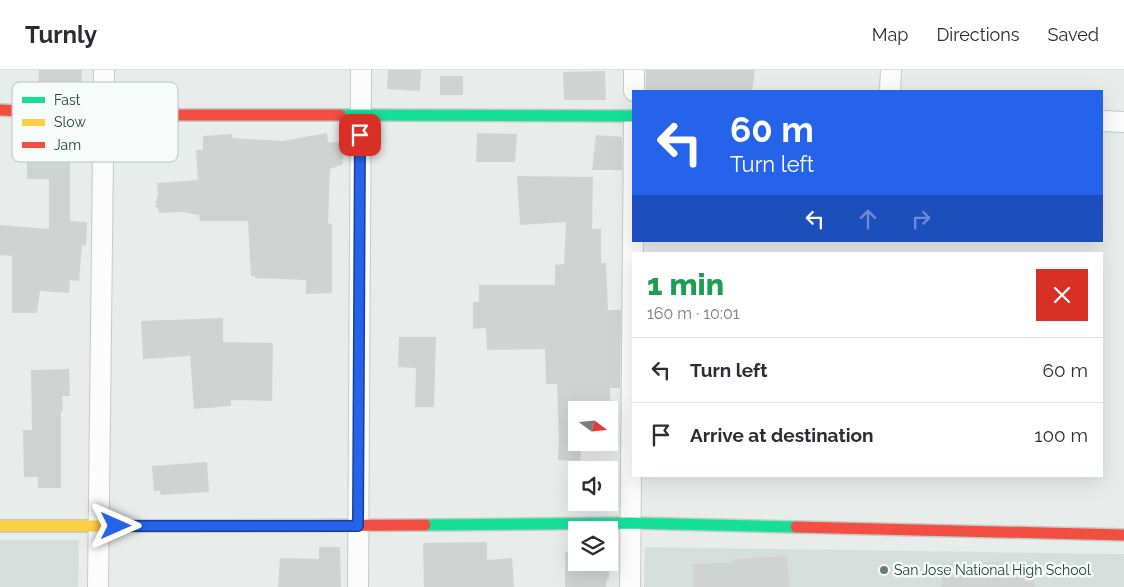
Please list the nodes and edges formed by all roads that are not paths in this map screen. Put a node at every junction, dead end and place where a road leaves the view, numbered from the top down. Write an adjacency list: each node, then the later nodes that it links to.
1 (360, 70): 7 (street)
2 (634, 70): 4 (street)
3 (891, 70): 5 (street)
4 (634, 90)
5 (890, 90)
6 (178, 115): 7 (street)
7 (360, 116): 8 (street); 16 (street)
8 (632, 116)
9 (1103, 121): 10 (street)
10 (1124, 122)
11 (102, 162): 15 (street)
12 (632, 390): 13 (street)
13 (631, 524): 16 (street); 17 (street); 20 (street)
14 (0, 526): 15 (street)
15 (98, 526): 16 (street); 18 (street)
16 (358, 526): 19 (street)
17 (1124, 535)
18 (98, 587)
19 (358, 587)
20 (630, 587)

